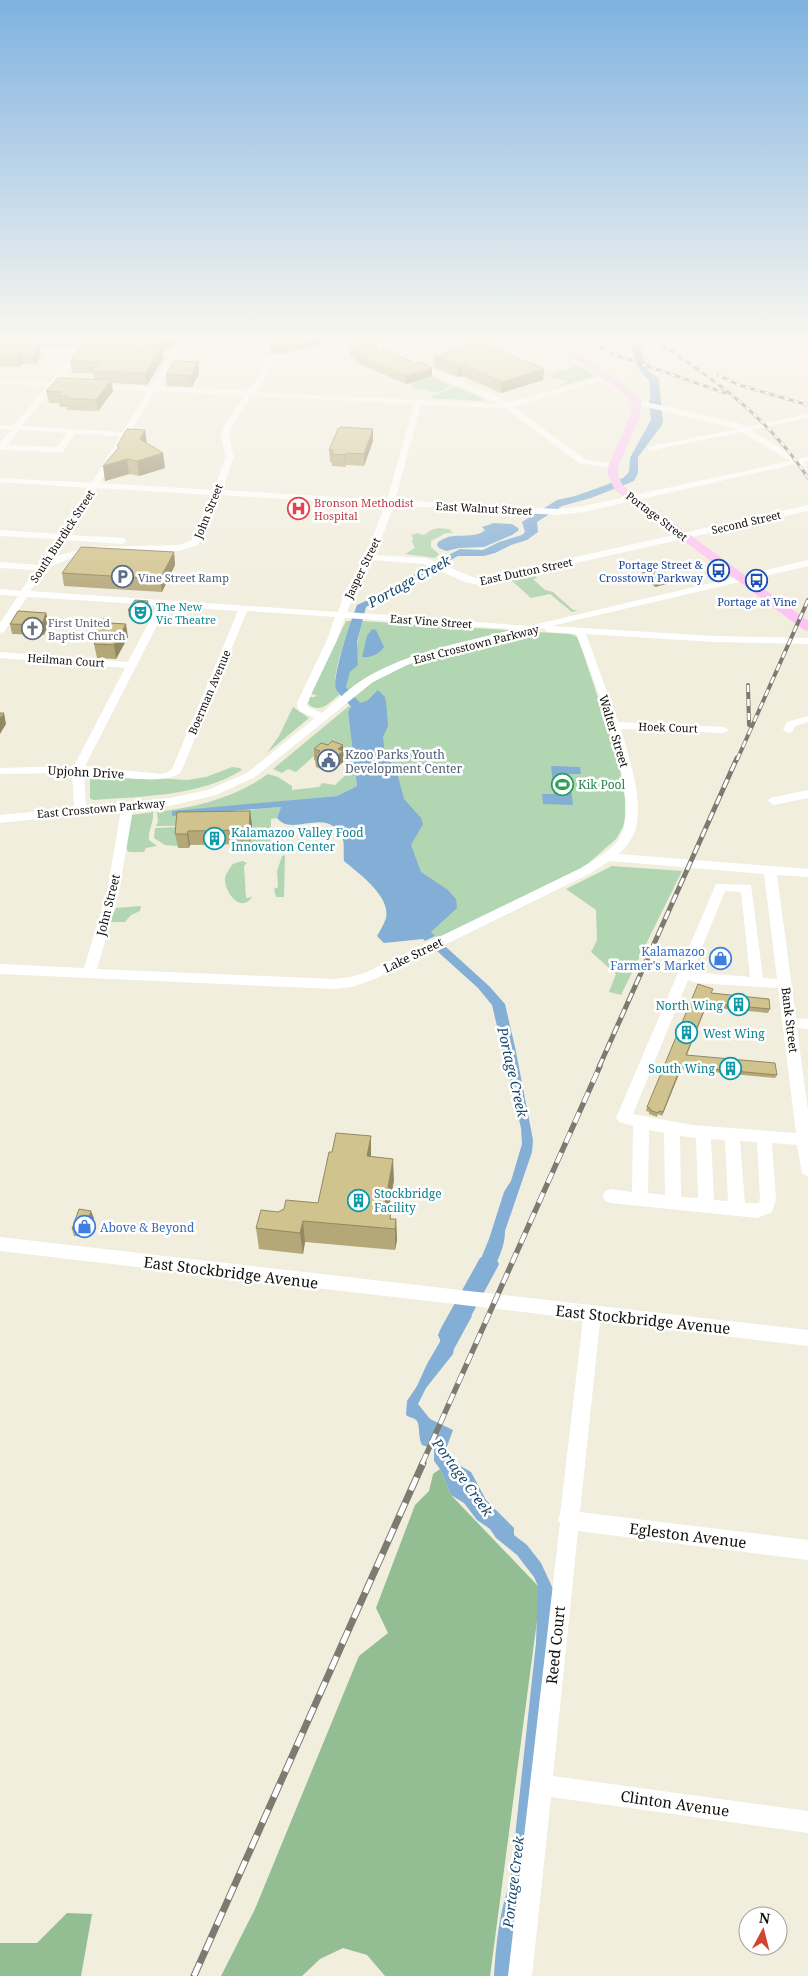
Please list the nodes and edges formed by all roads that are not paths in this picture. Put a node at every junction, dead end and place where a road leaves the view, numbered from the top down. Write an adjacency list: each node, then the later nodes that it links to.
1 (17, 428): 12 (street)
2 (21, 428): 10 (street)
3 (128, 428): 11 (street, South Burdick Street)
4 (228, 428): 20 (street, John Street)
5 (411, 428): 22 (street, Jasper Street)
6 (537, 428): 16 (street)
7 (630, 428): 16 (main road)
8 (748, 428): 9 (street)
9 (744, 429): 13 (street); 15 (street)
10 (74, 431): 11 (street); 12 (street)
11 (125, 434): 19 (street, South Burdick Street)
12 (0, 448)
13 (651, 449)
14 (808, 459): 15 (street, East Walnut Street)
15 (798, 462): 17 (street); 21 (street, East Walnut Street)
16 (613, 467): 21 (main road, Portage Street)
17 (808, 468)
18 (0, 480): 19 (street, East Walnut Street)
19 (94, 486): 20 (street, East Walnut Street); 27 (street, South Burdick Street)
20 (216, 493): 22 (street, East Walnut Street); 25 (street, John Street)
21 (633, 498): 22 (street, East Walnut Street); 26 (main road, Portage Street)
22 (390, 503): 30 (street, Jasper Street)
23 (808, 508): 26 (street, Second Street)
24 (0, 533): 27 (street)
25 (199, 535): 28 (street); 29 (street, John Street)
26 (684, 536): 30 (street, East Dutton Street); 34 (main road, Portage Street)
27 (62, 537): 28 (street); 33 (street, South Burdick Street)
28 (146, 542): 29 (street)
29 (126, 549): 33 (street, John Street)
30 (370, 557): 39 (street, Jasper Street)
31 (808, 563): 34 (street, East Crosstown Parkway)
32 (0, 566): 33 (street)
33 (43, 567): 36 (street, South Burdick Street)
34 (742, 579): 40 (main road, Portage Street); 41 (street, East Crosstown Parkway)
35 (0, 592): 36 (street, East Vine Street)
36 (25, 594): 37 (street, East Vine Street); 42 (street, South Burdick Street)
37 (164, 603): 38 (street, East Vine Street); 46 (street)
38 (244, 608): 39 (street, East Vine Street); 54 (street, Boerman Avenue)
39 (342, 614): 41 (street, East Vine Street); 47 (street, Jasper Street)
40 (808, 627)
41 (539, 628): 43 (street, East Vine Street); 47 (street, East Crosstown Parkway)
42 (0, 630)
43 (580, 631): 44 (street, East Vine Street); 49 (street, Walter Street)
44 (808, 641)
45 (0, 655): 46 (street, Heilman Court)
46 (132, 665): 52 (street)
47 (323, 717): 57 (street, East Crosstown Parkway)
48 (808, 719): 51 (street)
49 (613, 725): 50 (street, Hoek Court); 60 (street, Walter Street)
50 (724, 730)
51 (788, 730)
52 (78, 769): 53 (street, Upjohn Drive); 54 (street, Upjohn Drive); 58 (street)
53 (0, 771)
54 (172, 775)
55 (808, 794): 56 (street)
56 (774, 802)
57 (128, 805): 58 (street, East Crosstown Parkway); 64 (street, John Street)
58 (80, 811): 59 (street, East Crosstown Parkway)
59 (0, 819)
60 (608, 857): 61 (street); 64 (street, Lake Street)
61 (770, 870): 62 (street); 67 (street, Bank Street)
62 (808, 873)
63 (0, 970): 64 (street, Lake Street)
64 (89, 974)
65 (683, 974): 66 (street); 66 (street); 70 (street)
66 (757, 982): 67 (street)
67 (785, 984): 68 (street, Bank Street)
68 (790, 1022): 69 (street); 75 (street, Bank Street)
69 (808, 1024)
70 (641, 1123): 71 (street); 77 (street)
71 (672, 1129): 72 (street); 78 (street)
72 (703, 1132): 73 (street); 79 (street)
73 (732, 1135): 74 (street); 80 (street)
74 (764, 1137): 75 (street); 80 (street)
75 (807, 1152)
76 (611, 1196): 77 (street)
77 (640, 1199): 78 (street)
78 (673, 1202): 79 (street)
79 (706, 1206): 80 (street)
80 (737, 1209)
81 (0, 1244): 82 (street, East Stockbridge Avenue)
82 (592, 1314): 83 (street, East Stockbridge Avenue); 84 (street, Reed Court)
83 (808, 1338)
84 (568, 1520): 85 (street, Egleston Avenue); 86 (street, Reed Court)
85 (808, 1550)
86 (542, 1784): 87 (street, Clinton Avenue); 88 (street, Reed Court)
87 (808, 1822)
88 (520, 1976)

